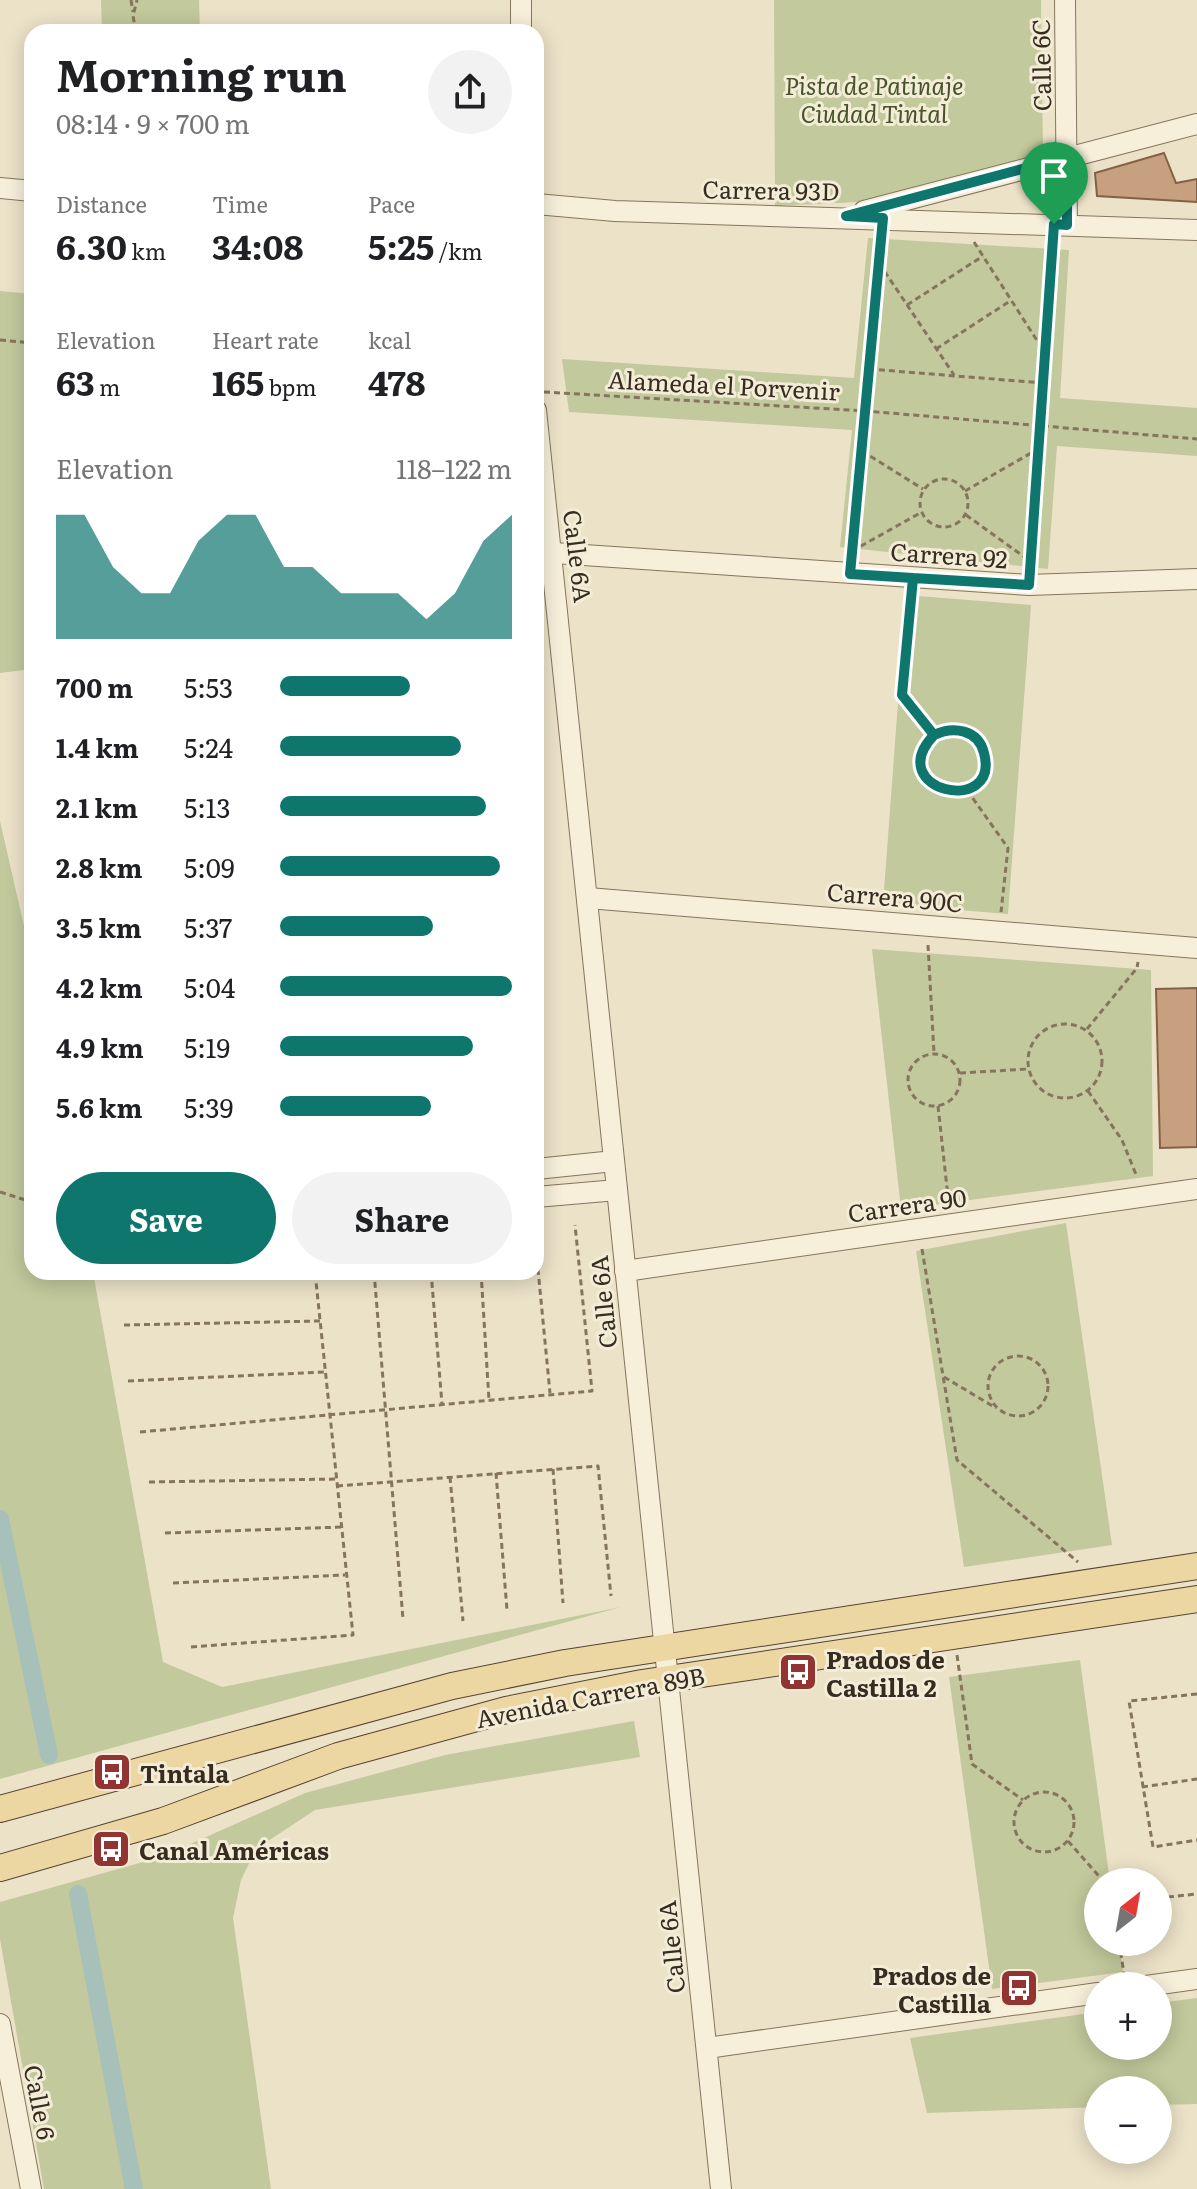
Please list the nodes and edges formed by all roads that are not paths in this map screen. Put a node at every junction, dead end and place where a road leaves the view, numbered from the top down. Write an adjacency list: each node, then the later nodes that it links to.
1 (521, 0): 3 (street)
2 (1065, 0): 5 (street, Calle 6C)
3 (521, 24)
4 (1197, 124): 5 (street)
5 (1067, 157): 9 (street); 10 (street, Calle 6C)
6 (0, 188): 7 (street)
7 (24, 190)
8 (544, 205): 9 (street, Carrera 93D)
9 (846, 216): 10 (street, Carrera 93D)
10 (1061, 225): 11 (street, Carrera 93D)
11 (1197, 230)
12 (544, 474): 13 (street, Calle 6A)
13 (554, 553): 14 (street, Carrera 92); 15 (street, Calle 6A)
14 (1197, 579)
15 (588, 898): 16 (street, Carrera 90C); 17 (street, Calle 6A)
16 (1197, 948)
17 (614, 1161): 18 (street); 20 (street, Calle 6A)
18 (544, 1168)
19 (1197, 1189): 22 (street, Carrera 90)
20 (617, 1190): 21 (street); 22 (street, Calle 6A)
21 (544, 1196)
22 (625, 1271): 25 (street, Calle 6A)
23 (1197, 1566): 25 (main road, Avenida Carrera 89B)
24 (1197, 1599): 26 (main road, Avenida Carrera 89B)
25 (662, 1646): 26 (street, Calle 6A); 27 (main road, Avenida Carrera 89B)
26 (666, 1681): 28 (main road, Avenida Carrera 89B); 33 (street, Calle 6A)
27 (0, 1809)
28 (0, 1868)
29 (1197, 1979): 30 (street)
30 (1172, 1982)
31 (1084, 1995): 33 (street)
32 (0, 2024): 34 (street, Calle 6)
33 (707, 2048): 36 (street, Calle 6A)
34 (5, 2080): 35 (street, Calle 6)
35 (31, 2189)
36 (721, 2189)

